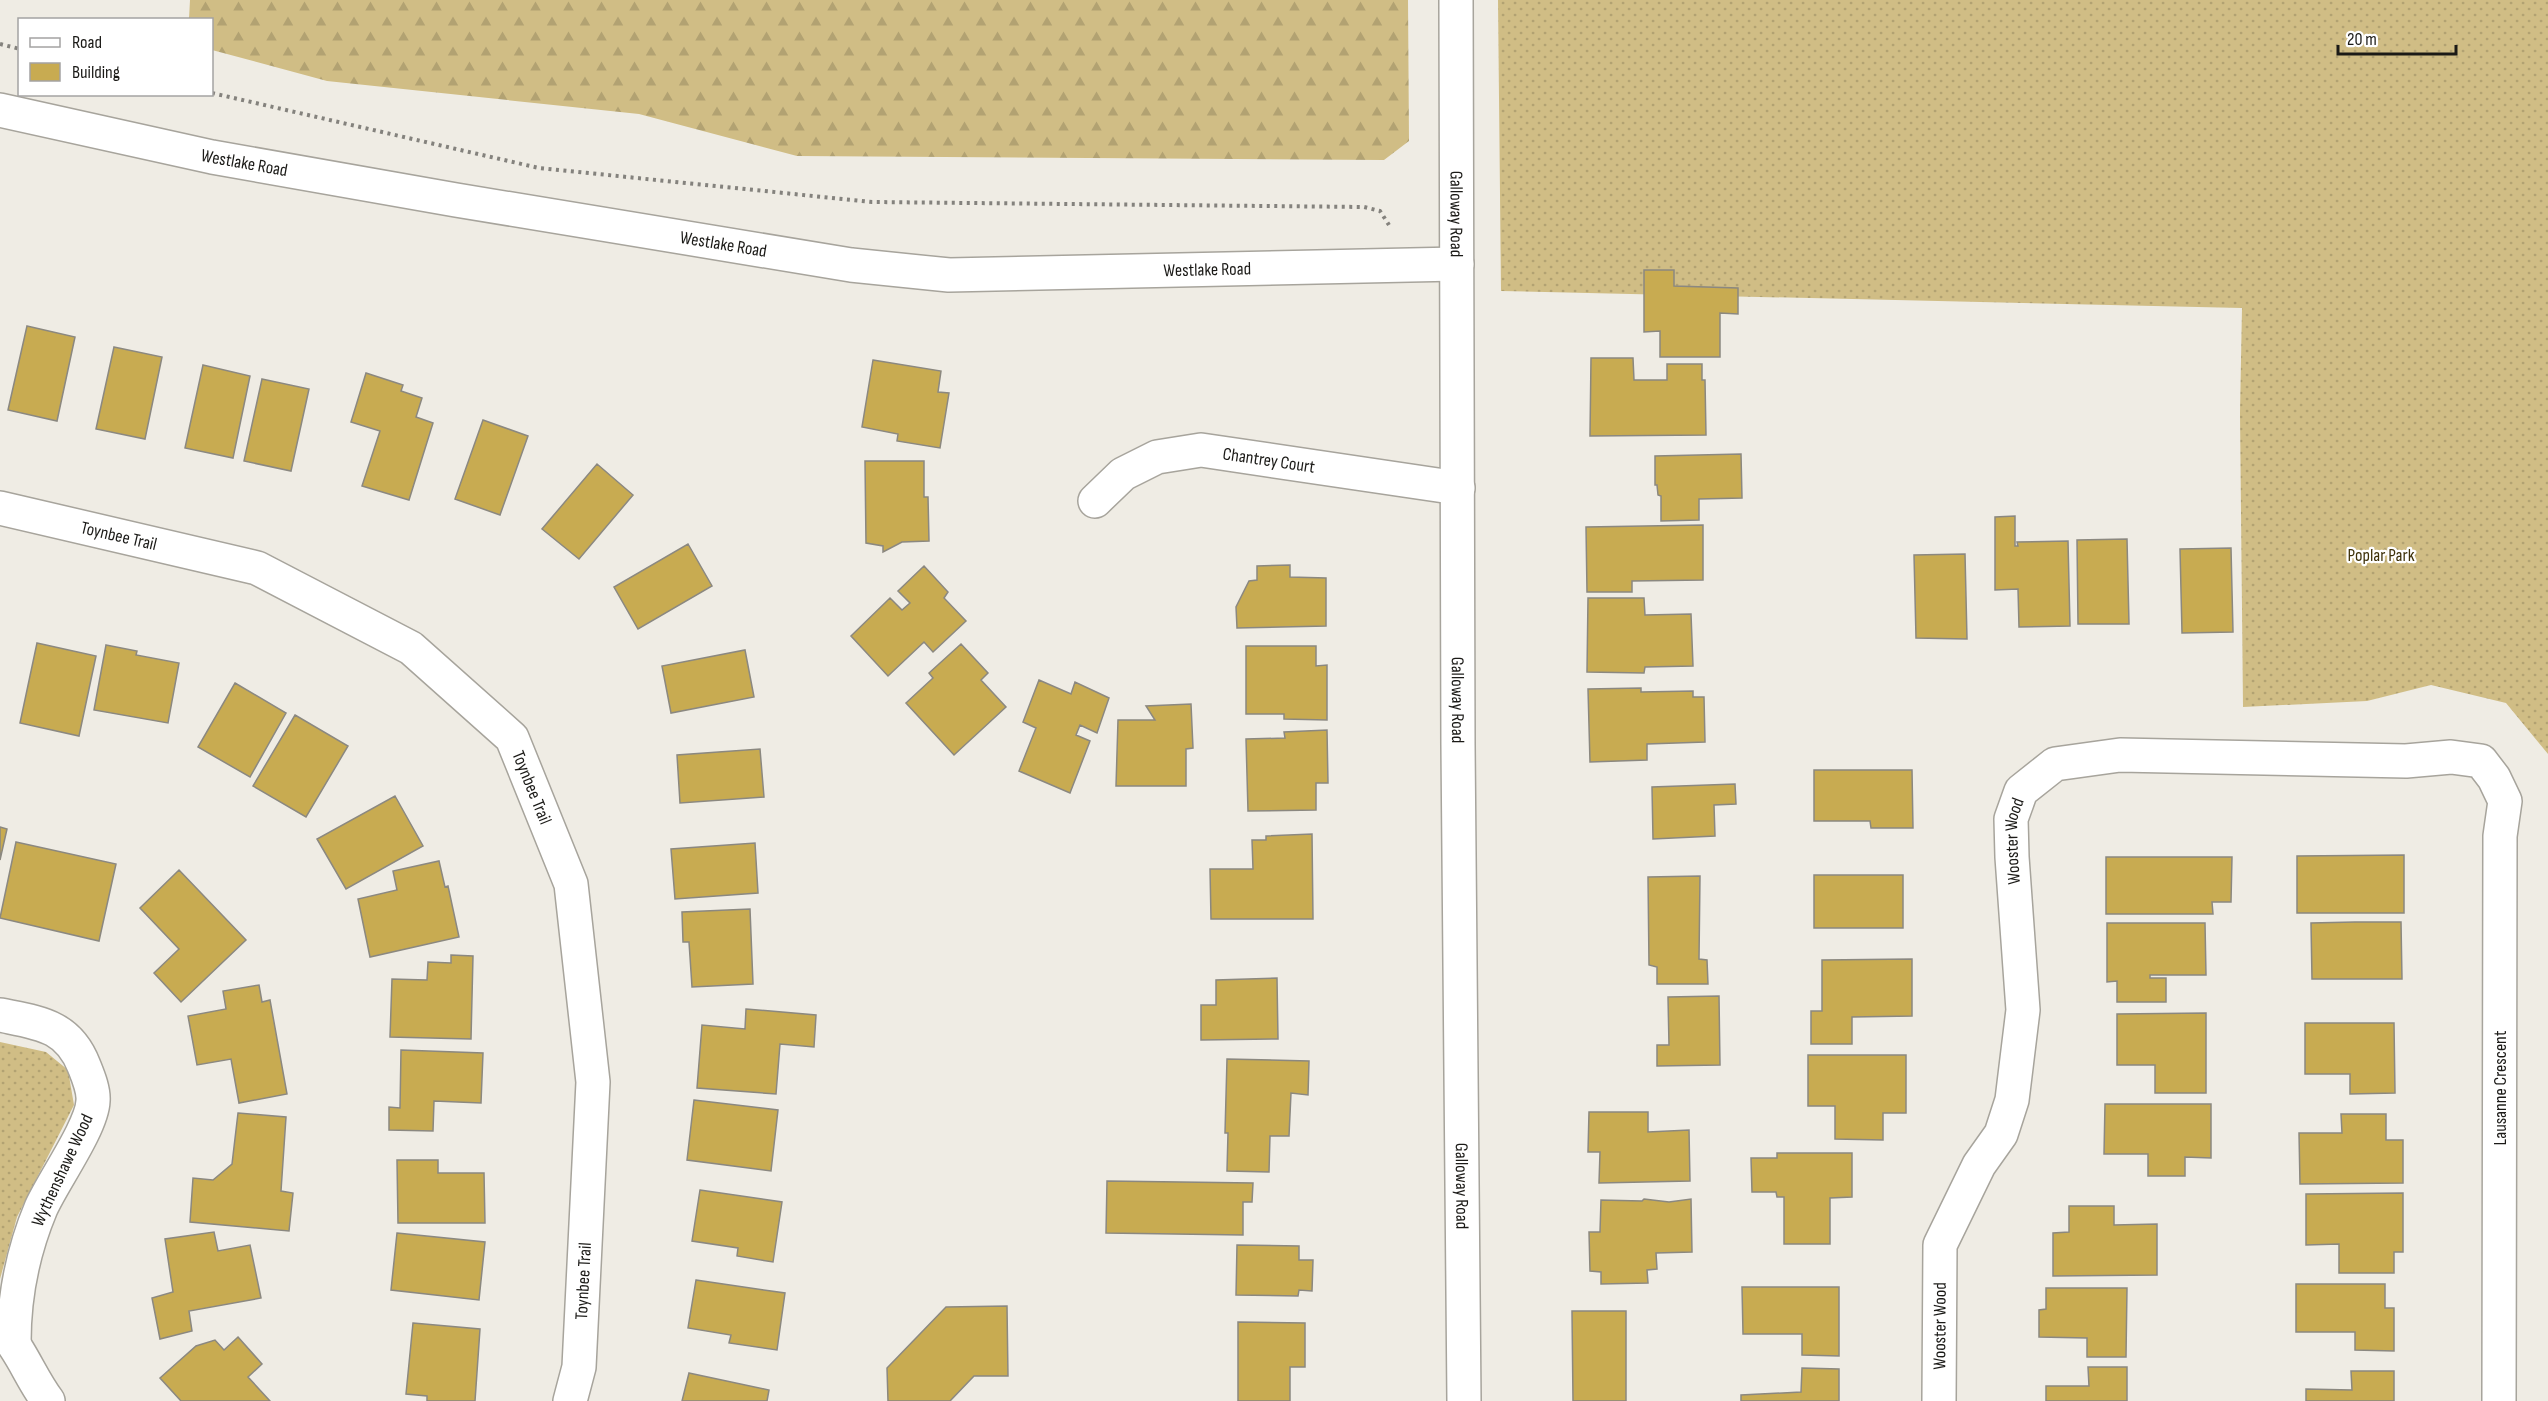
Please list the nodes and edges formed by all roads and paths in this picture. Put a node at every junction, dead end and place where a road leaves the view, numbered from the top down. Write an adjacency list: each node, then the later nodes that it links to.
1 (1455, 0): 7 (street, Galloway Road)
2 (0, 44): 3 (path)
3 (18, 48)
4 (213, 93): 6 (path)
5 (0, 110): 7 (street, Westlake Road)
6 (1389, 225)
7 (1457, 264): 8 (street, Galloway Road)
8 (1458, 488): 9 (street, Chantrey Court); 16 (street, Galloway Road)
9 (1095, 501)
10 (0, 508): 15 (street, Toynbee Trail)
11 (2494, 778): 17 (street, Wooster Wood); 18 (street, Lausanne Crescent)
12 (0, 1015): 13 (street, Wythenshawe Wood)
13 (7, 1334): 14 (street, Wythenshawe Wood)
14 (48, 1401)
15 (570, 1401)
16 (1464, 1401)
17 (1939, 1401)
18 (2499, 1401)

